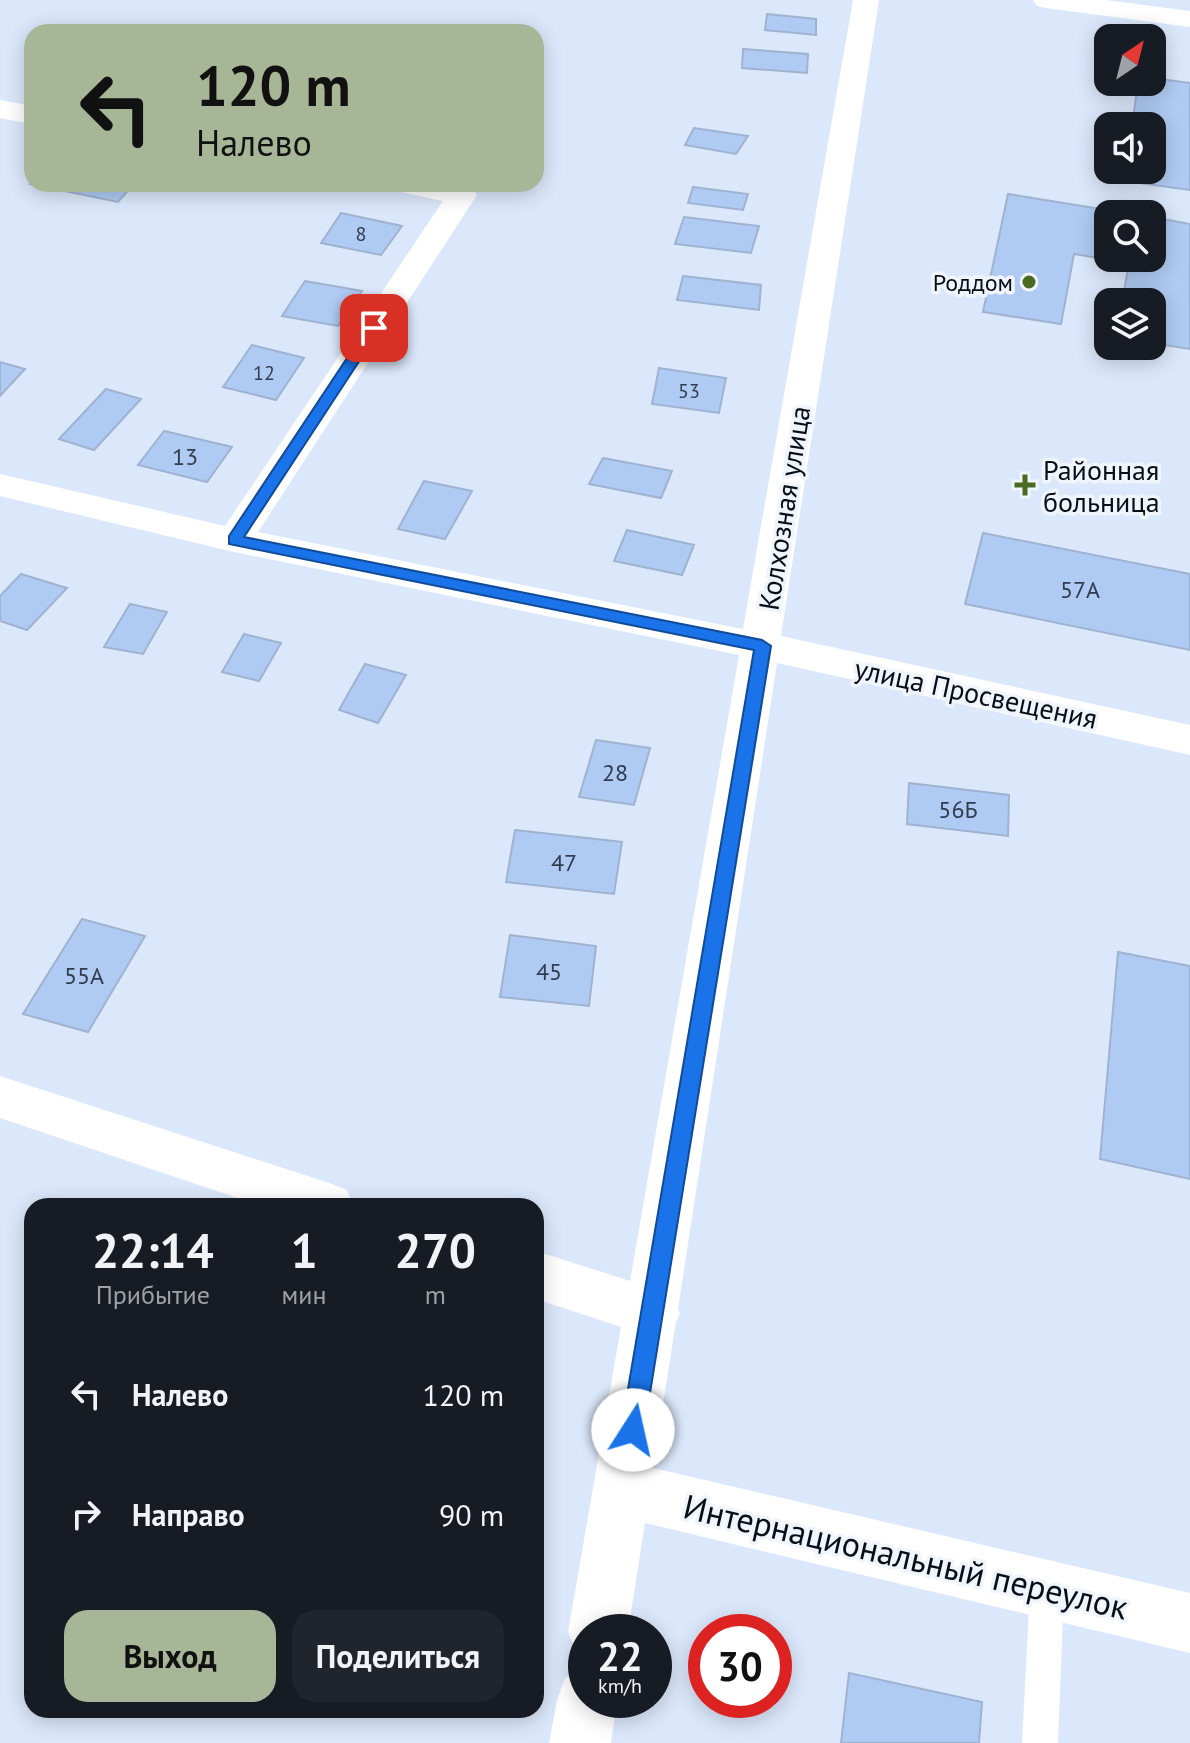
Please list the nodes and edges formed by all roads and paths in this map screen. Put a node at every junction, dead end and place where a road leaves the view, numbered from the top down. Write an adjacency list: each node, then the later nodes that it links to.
1 (866, 0): 9 (street, Колхозная улица)
2 (1046, 0): 3 (street)
3 (1190, 19)
4 (0, 109): 5 (street)
5 (24, 114)
6 (446, 192): 8 (street)
7 (0, 485): 8 (street, улица Просвещения)
8 (234, 540): 9 (street, улица Просвещения)
9 (762, 646): 10 (street, улица Просвещения); 14 (street, Колхозная улица)
10 (1190, 740)
11 (0, 1097): 12 (street)
12 (305, 1198)
13 (544, 1278): 14 (street)
14 (653, 1313): 15 (street, Колхозная улица)
15 (622, 1489): 16 (street, Интернациональный переулок); 17 (street, Колхозная улица)
16 (1047, 1589): 18 (street, Интернациональный переулок); 21 (lane)
17 (601, 1614)
18 (1190, 1623)
19 (584, 1718): 20 (street)
20 (580, 1743)
21 (1040, 1743)

